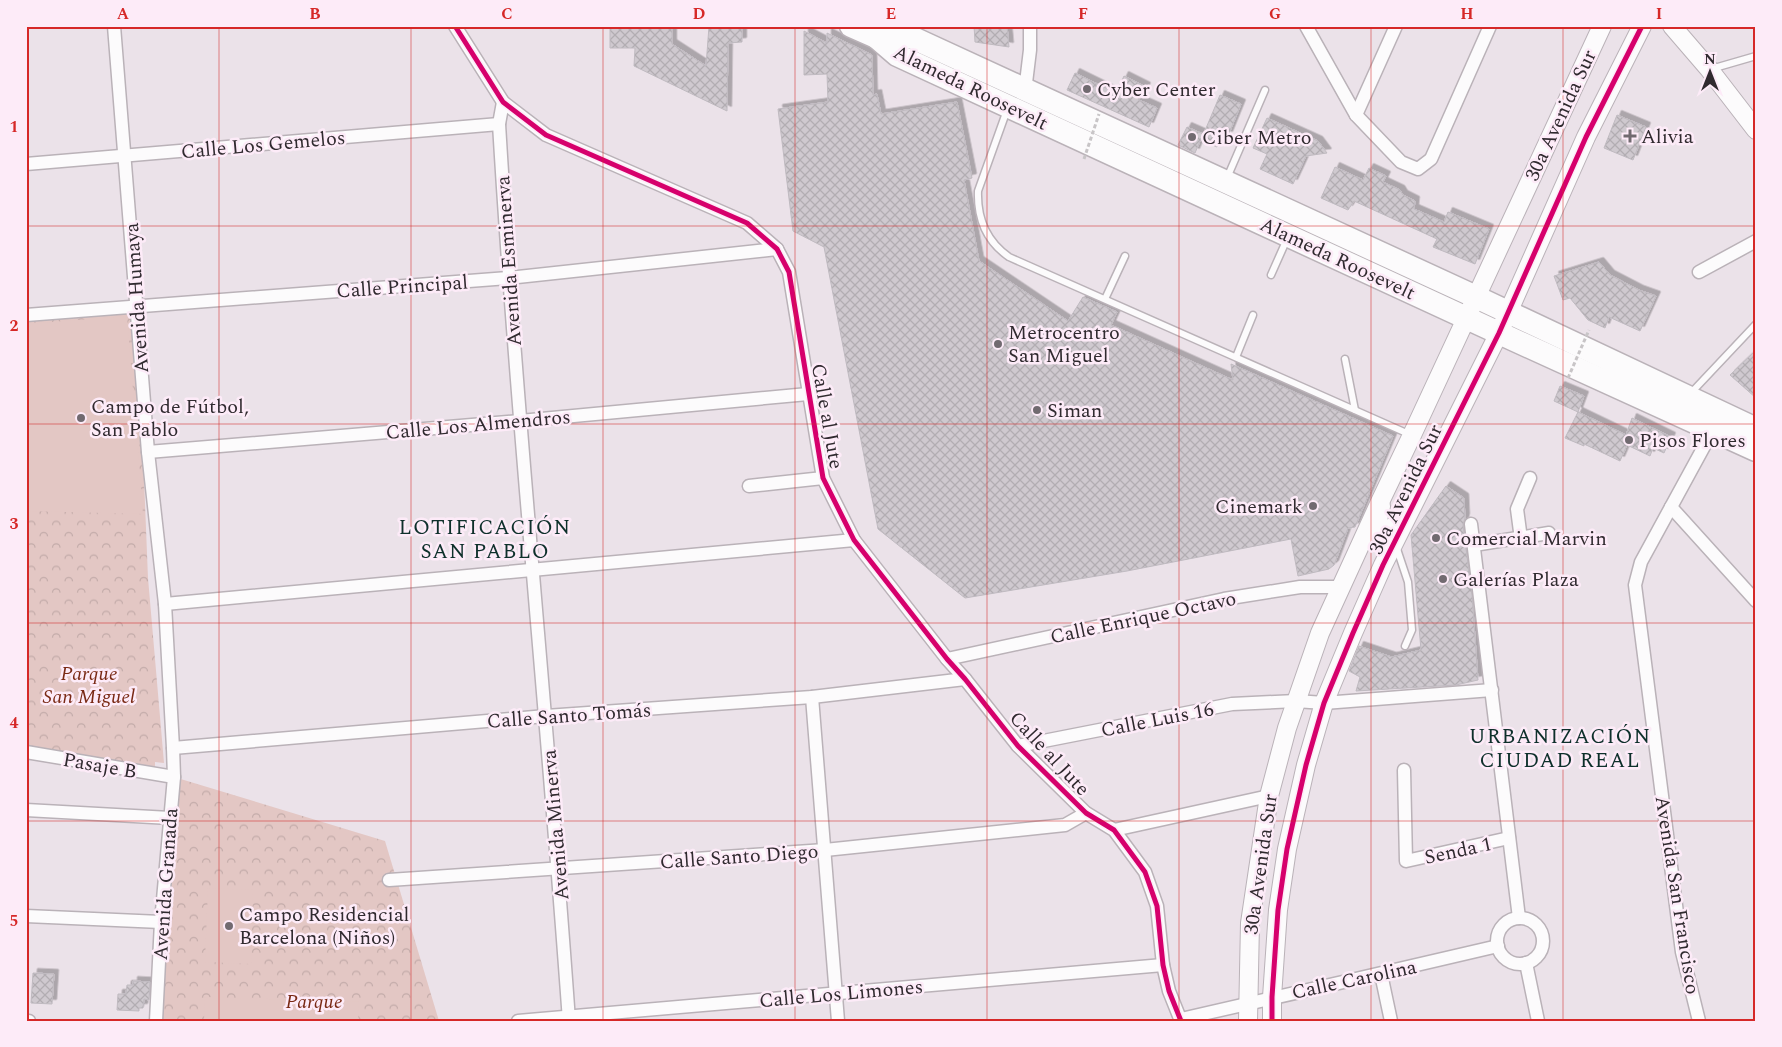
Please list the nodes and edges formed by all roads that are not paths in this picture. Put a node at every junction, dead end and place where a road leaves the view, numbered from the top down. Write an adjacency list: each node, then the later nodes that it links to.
1 (114, 26): 20 (street, Avenida Humaya)
2 (455, 26): 15 (street, Calle al Jute)
3 (1030, 26): 14 (street)
4 (1396, 26): 17 (street)
5 (1490, 26): 17 (street)
6 (1602, 26): 30 (street, 30a Avenida Sur)
7 (1642, 26): 33 (street, 30a Avenida Sur)
8 (1672, 26): 12 (street)
9 (1308, 28): 17 (street)
10 (862, 30): 14 (highway, Alameda Roosevelt); 16 (highway, Alameda Roosevelt)
11 (1756, 56): 12 (lane)
12 (1709, 69): 19 (street)
13 (1265, 90): 22 (lane)
14 (1025, 91): 22 (highway, Alameda Roosevelt)
15 (503, 102): 18 (street, Avenida Esminerva); 25 (street, Calle al Jute)
16 (1008, 105): 23 (highway, Alameda Roosevelt); 31 (lane)
17 (1356, 115)
18 (499, 124): 20 (street, Calle Los Gemelos); 29 (street, Avenida Esminerva)
19 (1756, 130)
20 (125, 156): 21 (street, Calle Los Gemelos); 32 (street, Avenida Humaya)
21 (26, 164)
22 (1225, 181): 30 (highway, Alameda Roosevelt)
23 (1288, 236): 28 (lane); 36 (highway, Alameda Roosevelt)
24 (1756, 241): 27 (street)
25 (777, 249): 29 (street, Calle Principal); 41 (street, Calle al Jute)
26 (1125, 256): 31 (lane)
27 (1699, 272)
28 (1271, 275)
29 (508, 278): 32 (street, Calle Principal); 44 (street, Avenida Esminerva)
30 (1476, 297): 33 (highway, Alameda Roosevelt); 36 (street, 30a Avenida Sur)
31 (1105, 299): 39 (lane)
32 (137, 305): 34 (street, Calle Principal); 49 (street, Avenida Humaya)
33 (1508, 313): 38 (street, 30a Avenida Sur); 42 (highway, Alameda Roosevelt)
34 (26, 315)
35 (1253, 315): 39 (lane)
36 (1467, 317): 38 (highway, Alameda Roosevelt); 47 (street, 30a Avenida Sur)
37 (1756, 324): 42 (lane)
38 (1499, 333): 46 (highway, Alameda Roosevelt); 55 (street, 30a Avenida Sur)
39 (1236, 357): 43 (lane)
40 (1345, 359): 43 (lane)
41 (808, 394): 44 (street, Calle Los Almendros); 50 (street, Calle al Jute)
42 (1687, 397): 45 (highway, Alameda Roosevelt)
43 (1355, 410): 47 (lane)
44 (520, 421): 49 (street, Calle Los Almendros); 64 (street, Avenida Minerva)
45 (1756, 429)
46 (1713, 430): 48 (highway, Alameda Roosevelt); 54 (street, Avenida San Francisco)
47 (1412, 435): 53 (street, 30a Avenida Sur)
48 (1756, 450)
49 (148, 452): 67 (street, Avenida Humaya)
50 (823, 478): 52 (street); 59 (street, Calle al Jute)
51 (1530, 478): 58 (street)
52 (749, 486)
53 (1383, 495): 55 (street); 62 (street, 30a Avenida Sur)
54 (1671, 507): 66 (street); 108 (street, Avenida San Francisco)
55 (1410, 513): 60 (street, 30a Avenida Sur)
56 (1471, 524): 61 (street)
57 (1549, 534): 58 (street)
58 (1521, 539): 61 (street)
59 (854, 540): 64 (street); 69 (street, Calle al Jute)
60 (1395, 542): 63 (street, 30a Avenida Sur); 68 (lane)
61 (1474, 545): 71 (street)
62 (1358, 550): 63 (street); 65 (street, 30a Avenida Sur)
63 (1384, 565): 74 (street, 30a Avenida Sur)
64 (532, 571): 67 (street); 75 (street, Avenida Minerva)
65 (1340, 587): 69 (street, Calle Enrique Octavo); 73 (street, 30a Avenida Sur)
66 (1756, 601)
67 (165, 604): 77 (street, Avenida Humaya)
68 (1405, 646)
69 (946, 659): 70 (street, Calle al Jute)
70 (965, 679): 72 (street, Calle Santo Tomás); 76 (street, Calle al Jute)
71 (1492, 690): 74 (street, Calle Luis 16); 86 (street)
72 (812, 697): 75 (street, Calle Santo Tomás); 87 (street)
73 (1296, 701): 74 (street, Calle Luis 16); 76 (street, Calle Luis 16); 81 (street, 30a Avenida Sur)
74 (1324, 703): 98 (street, 30a Avenida Sur)
75 (546, 716): 77 (street, Calle Santo Tomás); 88 (street, Avenida Minerva)
76 (1018, 746): 83 (street, Calle al Jute)
77 (174, 748): 80 (street, Avenida Granada)
78 (26, 752): 80 (street, Pasaje B)
79 (1404, 770): 86 (street, Senda 1)
80 (174, 777): 84 (street, Avenida Granada)
81 (1268, 796): 85 (street); 99 (street, 30a Avenida Sur)
82 (26, 810): 84 (street)
83 (1086, 813): 85 (street, Calle al Jute); 87 (street, Calle Santo Diego)
84 (170, 818): 92 (street, Avenida Granada)
85 (1114, 830): 95 (street, Calle al Jute)
86 (1509, 838): 91 (street)
87 (825, 850): 88 (street, Calle Santo Diego); 97 (street)
88 (559, 869): 89 (street, Calle Santo Diego); 100 (street, Avenida Minerva)
89 (389, 880)
90 (26, 916): 92 (street)
91 (1519, 918): 93 (street); 94 (street)
92 (161, 922): 102 (street, Avenida Granada)
93 (1498, 946): 94 (street); 96 (street, Calle Carolina)
94 (1526, 963): 107 (street)
95 (1163, 965): 97 (street, Calle Los Limones); 101 (street, Calle al Jute)
96 (1381, 974): 98 (street, Calle Carolina); 106 (street)
97 (836, 994): 100 (street, Calle Los Limones); 104 (street)
98 (1272, 997): 99 (street, Calle Carolina); 105 (street, 30a Avenida Sur)
99 (1248, 1012): 101 (street, Calle Carolina)
100 (569, 1019): 103 (street, Calle Los Limones)
101 (1181, 1020)
102 (156, 1021)
103 (518, 1021)
104 (838, 1021)
105 (1272, 1021)
106 (1392, 1021)
107 (1538, 1021)
108 (1698, 1021)

